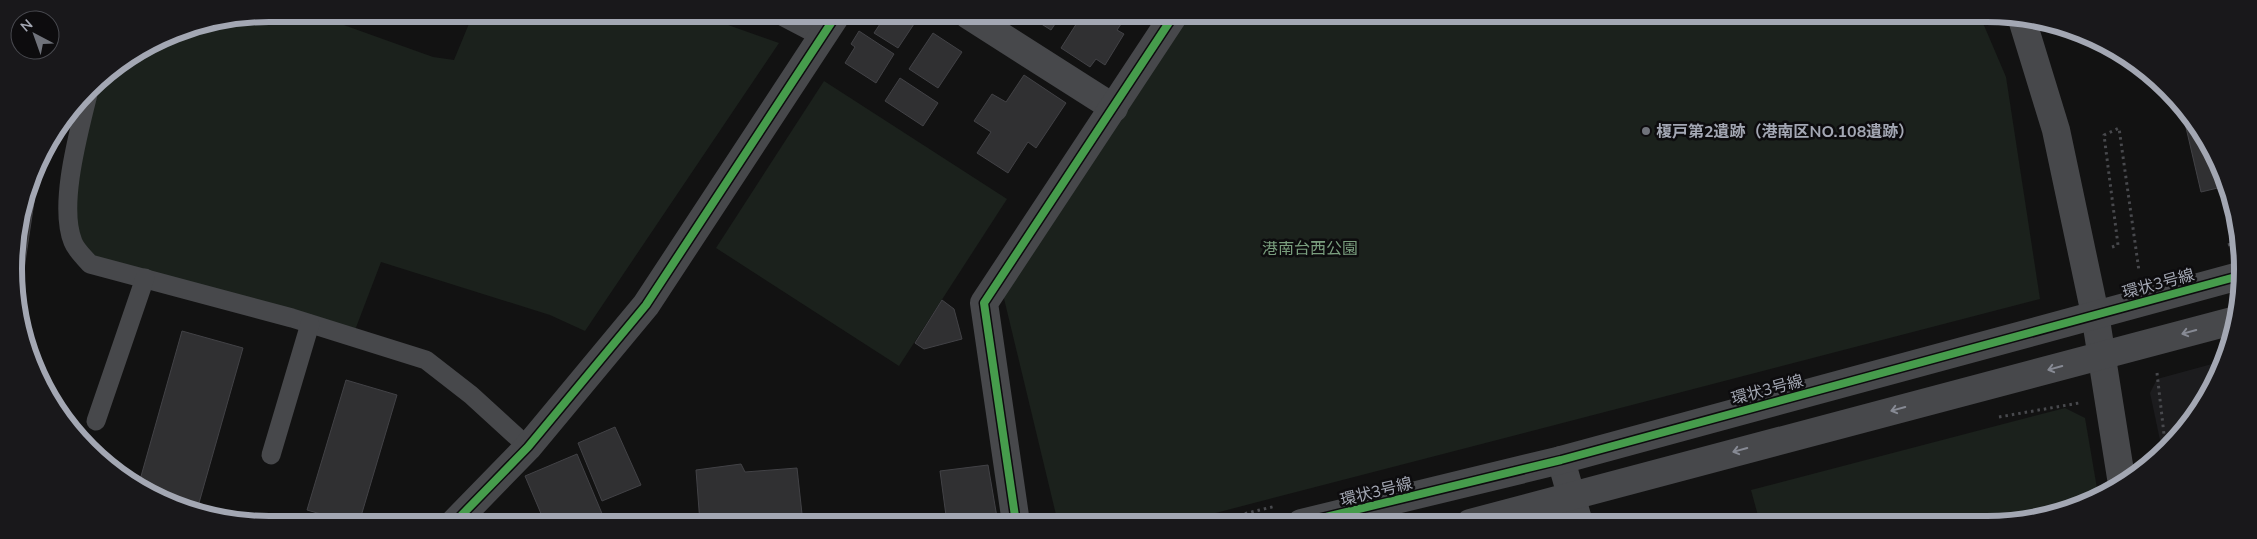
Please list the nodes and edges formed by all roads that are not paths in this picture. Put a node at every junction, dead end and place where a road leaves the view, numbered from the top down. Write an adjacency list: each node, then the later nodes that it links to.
1 (793, 22): 6 (lane)
2 (832, 22): 6 (street)
3 (979, 22): 8 (street)
4 (1169, 22): 8 (street)
5 (2024, 25): 11 (street)
6 (822, 37): 16 (street)
7 (84, 107): 10 (lane)
8 (1114, 108): 22 (street)
9 (2234, 277): 11 (street, 環状3号線)
10 (145, 278): 13 (lane); 15 (lane)
11 (2095, 314): 14 (street); 18 (street, 環状3号線)
12 (2229, 322): 14 (street, one-way to 14)
13 (310, 324): 16 (lane); 17 (lane)
14 (2102, 355): 19 (street); 20 (street, one-way to 20)
15 (96, 421)
16 (528, 447): 21 (street)
17 (271, 455)
18 (1560, 460): 20 (street); 23 (street, 環状3号線)
19 (2121, 477)
20 (1572, 494): 24 (street); 25 (street)
21 (461, 516)
22 (1015, 516)
23 (1330, 516)
24 (1495, 516)
25 (1577, 516)

